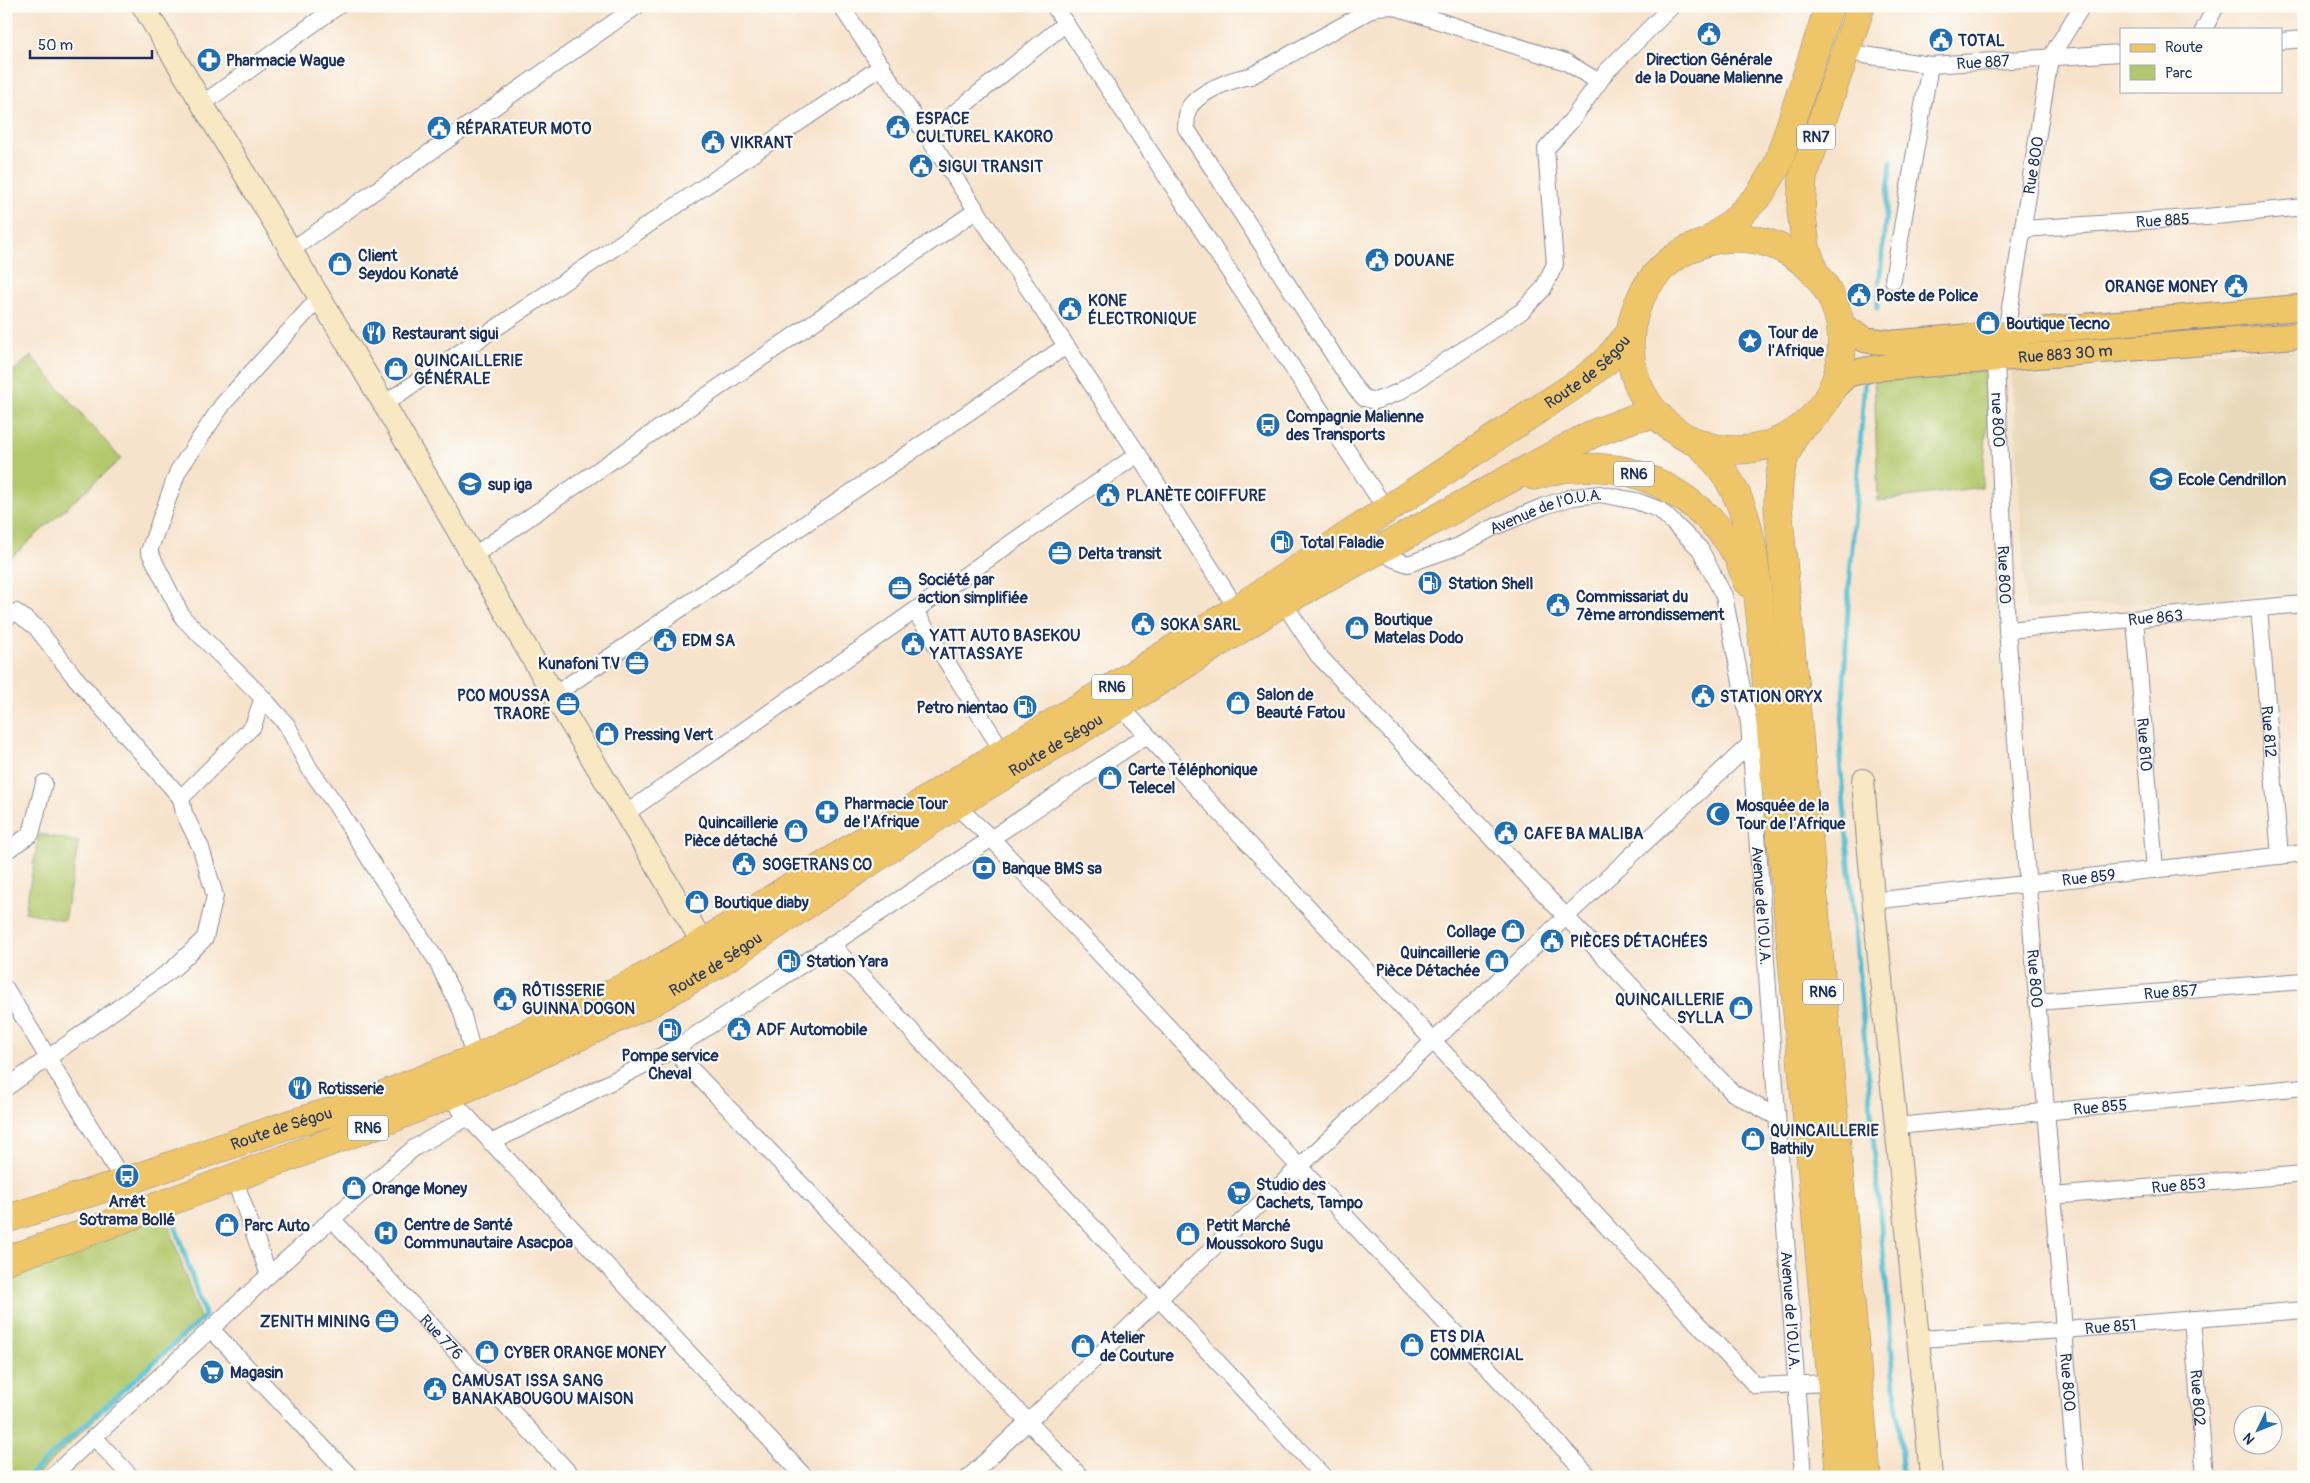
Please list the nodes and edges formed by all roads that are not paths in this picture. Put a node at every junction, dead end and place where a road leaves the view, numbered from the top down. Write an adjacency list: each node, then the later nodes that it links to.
1 (143, 6): 22 (street)
2 (338, 6): 22 (street)
3 (638, 6): 28 (street)
4 (841, 6): 20 (street)
5 (1054, 6): 12 (street)
6 (1392, 6): 21 (street); 21 (street)
7 (1672, 6): 21 (street)
8 (1829, 6): 27 (highway, RN7)
9 (1861, 6): 16 (highway, RN7)
10 (2082, 6): 18 (street, Rue 800)
11 (2216, 6): 13 (street)
12 (1066, 23): 23 (street); 47 (street)
13 (2205, 28)
14 (2304, 39): 15 (street)
15 (2282, 41)
16 (1845, 52): 19 (street, Rue 887); 29 (highway, RN7)
17 (2120, 53): 18 (street, Rue 887)
18 (2050, 58): 19 (street, Rue 887); 26 (street, Rue 800)
19 (1930, 65): 30 (street)
20 (882, 66): 23 (street); 40 (street)
21 (1599, 82)
22 (202, 104): 28 (street)
23 (927, 135): 25 (street)
24 (2304, 207): 26 (street, Rue 885)
25 (977, 210): 37 (street); 49 (street)
26 (2022, 229): 35 (street, Rue 800)
27 (1709, 241): 29 (highway); 34 (highway)
28 (290, 251): 31 (street)
29 (1814, 271): 33 (highway)
30 (1893, 280)
31 (319, 298): 40 (street); 60 (street)
32 (2304, 307): 35 (main road)
33 (1841, 326): 35 (main road); 39 (highway)
34 (1630, 333): 41 (highway, Route de Ségou); 47 (highway, Route de Ségou / RN6)
35 (2006, 333)
36 (2304, 335): 38 (main road, Rue 883 30 m)
37 (1066, 346): 44 (street); 59 (street)
38 (1996, 360): 39 (main road, Rue 883 30 m); 45 (street, rue 800)
39 (1833, 388): 42 (highway)
40 (384, 404): 49 (street)
41 (1659, 416): 43 (highway); 46 (highway, Route de Ségou / RN6)
42 (1797, 431): 43 (highway); 127 (highway, RN6)
43 (1697, 442): 57 (highway, Avenue de l'O.U.A. / RN6)
44 (1138, 454): 53 (street); 54 (street)
45 (2001, 481): 58 (street, Rue 800)
46 (1481, 494): 48 (highway, Route de Ségou / RN6); 57 (highway, RN6)
47 (1387, 511): 53 (highway, Route de Ségou / RN6)
48 (1379, 549): 50 (highway, Route de Ségou / RN6); 62 (street, Avenue de l'O.U.A.)
49 (473, 556): 59 (street)
50 (1283, 602): 61 (highway, Route de Ségou / RN6); 79 (street)
51 (2304, 604): 52 (street, Rue 863)
52 (2259, 608): 56 (street, Rue 863); 75 (street, Rue 812)
53 (1237, 609): 65 (highway, Route de Ségou / RN6)
54 (915, 611): 65 (street); 71 (street)
55 (6, 618): 69 (street)
56 (2135, 619): 58 (street, Rue 863); 76 (street, Rue 810)
57 (1761, 622): 66 (highway, Avenue de l'O.U.A. / RN6)
58 (2007, 630): 77 (street, Rue 800)
59 (554, 695): 71 (street)
60 (263, 698): 69 (street); 88 (street)
61 (1120, 706): 63 (street); 70 (highway, Route de Ségou / RN6)
62 (1749, 723): 64 (street, Avenue de l'O.U.A.); 66 (street)
63 (1147, 735): 72 (street); 85 (street)
64 (1750, 744): 79 (street); 94 (street, Avenue de l'O.U.A.)
65 (1004, 752): 81 (highway, Route de Ségou / RN6)
66 (1773, 762): 112 (highway, Avenue de l'O.U.A. / RN6)
67 (1863, 780): 78 (street)
68 (44, 783): 73 (street)
69 (181, 798): 87 (street)
70 (955, 805): 72 (street); 81 (highway, Route de Ségou / RN6)
71 (625, 814): 81 (street)
72 (992, 839): 80 (street); 97 (street)
73 (6, 851)
74 (2304, 853): 75 (street, Rue 859)
75 (2280, 856): 76 (street, Rue 859)
76 (2154, 870): 77 (street, Rue 859)
77 (2028, 884): 78 (street, Rue 859); 84 (street, Rue 800)
78 (1872, 901): 95 (street)
79 (1565, 916): 85 (street); 94 (street)
80 (832, 945): 86 (street); 106 (street)
81 (710, 954): 88 (highway, Route de Ségou / RN6); 91 (highway, Route de Ségou / RN6)
82 (2304, 981): 84 (street, Rue 857)
83 (6, 989): 87 (street)
84 (2037, 1002): 92 (street, Rue 800)
85 (1433, 1041): 97 (street); 113 (street)
86 (673, 1050): 96 (street); 114 (street)
87 (48, 1057): 90 (street); 100 (street)
88 (474, 1059): 100 (highway, Route de Ségou / RN6)
89 (2304, 1087): 92 (street, Rue 855)
90 (6, 1088)
91 (447, 1095): 93 (street); 99 (highway, Route de Ségou / RN6)
92 (2047, 1112): 95 (street, Rue 855); 101 (street, Rue 800)
93 (468, 1117): 96 (street); 103 (street)
94 (1777, 1117): 113 (street, Avenue de l'O.U.A.)
95 (1896, 1126): 111 (street)
96 (491, 1143): 120 (street)
97 (1299, 1166): 106 (street); 124 (street)
98 (2304, 1174): 101 (street, Rue 853)
99 (234, 1178): 104 (highway, Route de Ségou / RN6); 105 (street)
100 (124, 1182): 102 (highway, Route de Ségou / RN6)
101 (2053, 1196): 110 (street, Rue 800)
102 (6, 1219)
103 (332, 1219): 105 (street); 119 (street, Rue 776)
104 (6, 1260)
105 (268, 1275): 109 (street)
106 (1158, 1299): 114 (street); 123 (street)
107 (2304, 1310): 108 (street, Rue 851)
108 (2192, 1319): 110 (street, Rue 851); 130 (street, Rue 802)
109 (211, 1329): 115 (street); 118 (street)
110 (2064, 1330): 111 (street, Rue 851); 129 (street, Rue 800)
111 (1919, 1338): 128 (street)
112 (1832, 1383): 113 (street); 126 (highway, Avenue de l'O.U.A. / RN6)
113 (1796, 1384): 125 (street, Avenue de l'O.U.A.)
114 (1029, 1421): 121 (street); 122 (street)
115 (94, 1437): 116 (street); 117 (street)
116 (51, 1477)
117 (131, 1477)
118 (351, 1477)
119 (573, 1477)
120 (805, 1477)
121 (969, 1477)
122 (1081, 1477)
123 (1324, 1477)
124 (1590, 1477)
125 (1803, 1477)
126 (1840, 1477)
127 (1867, 1477)
128 (1931, 1477)
129 (2076, 1477)
130 (2205, 1477)

